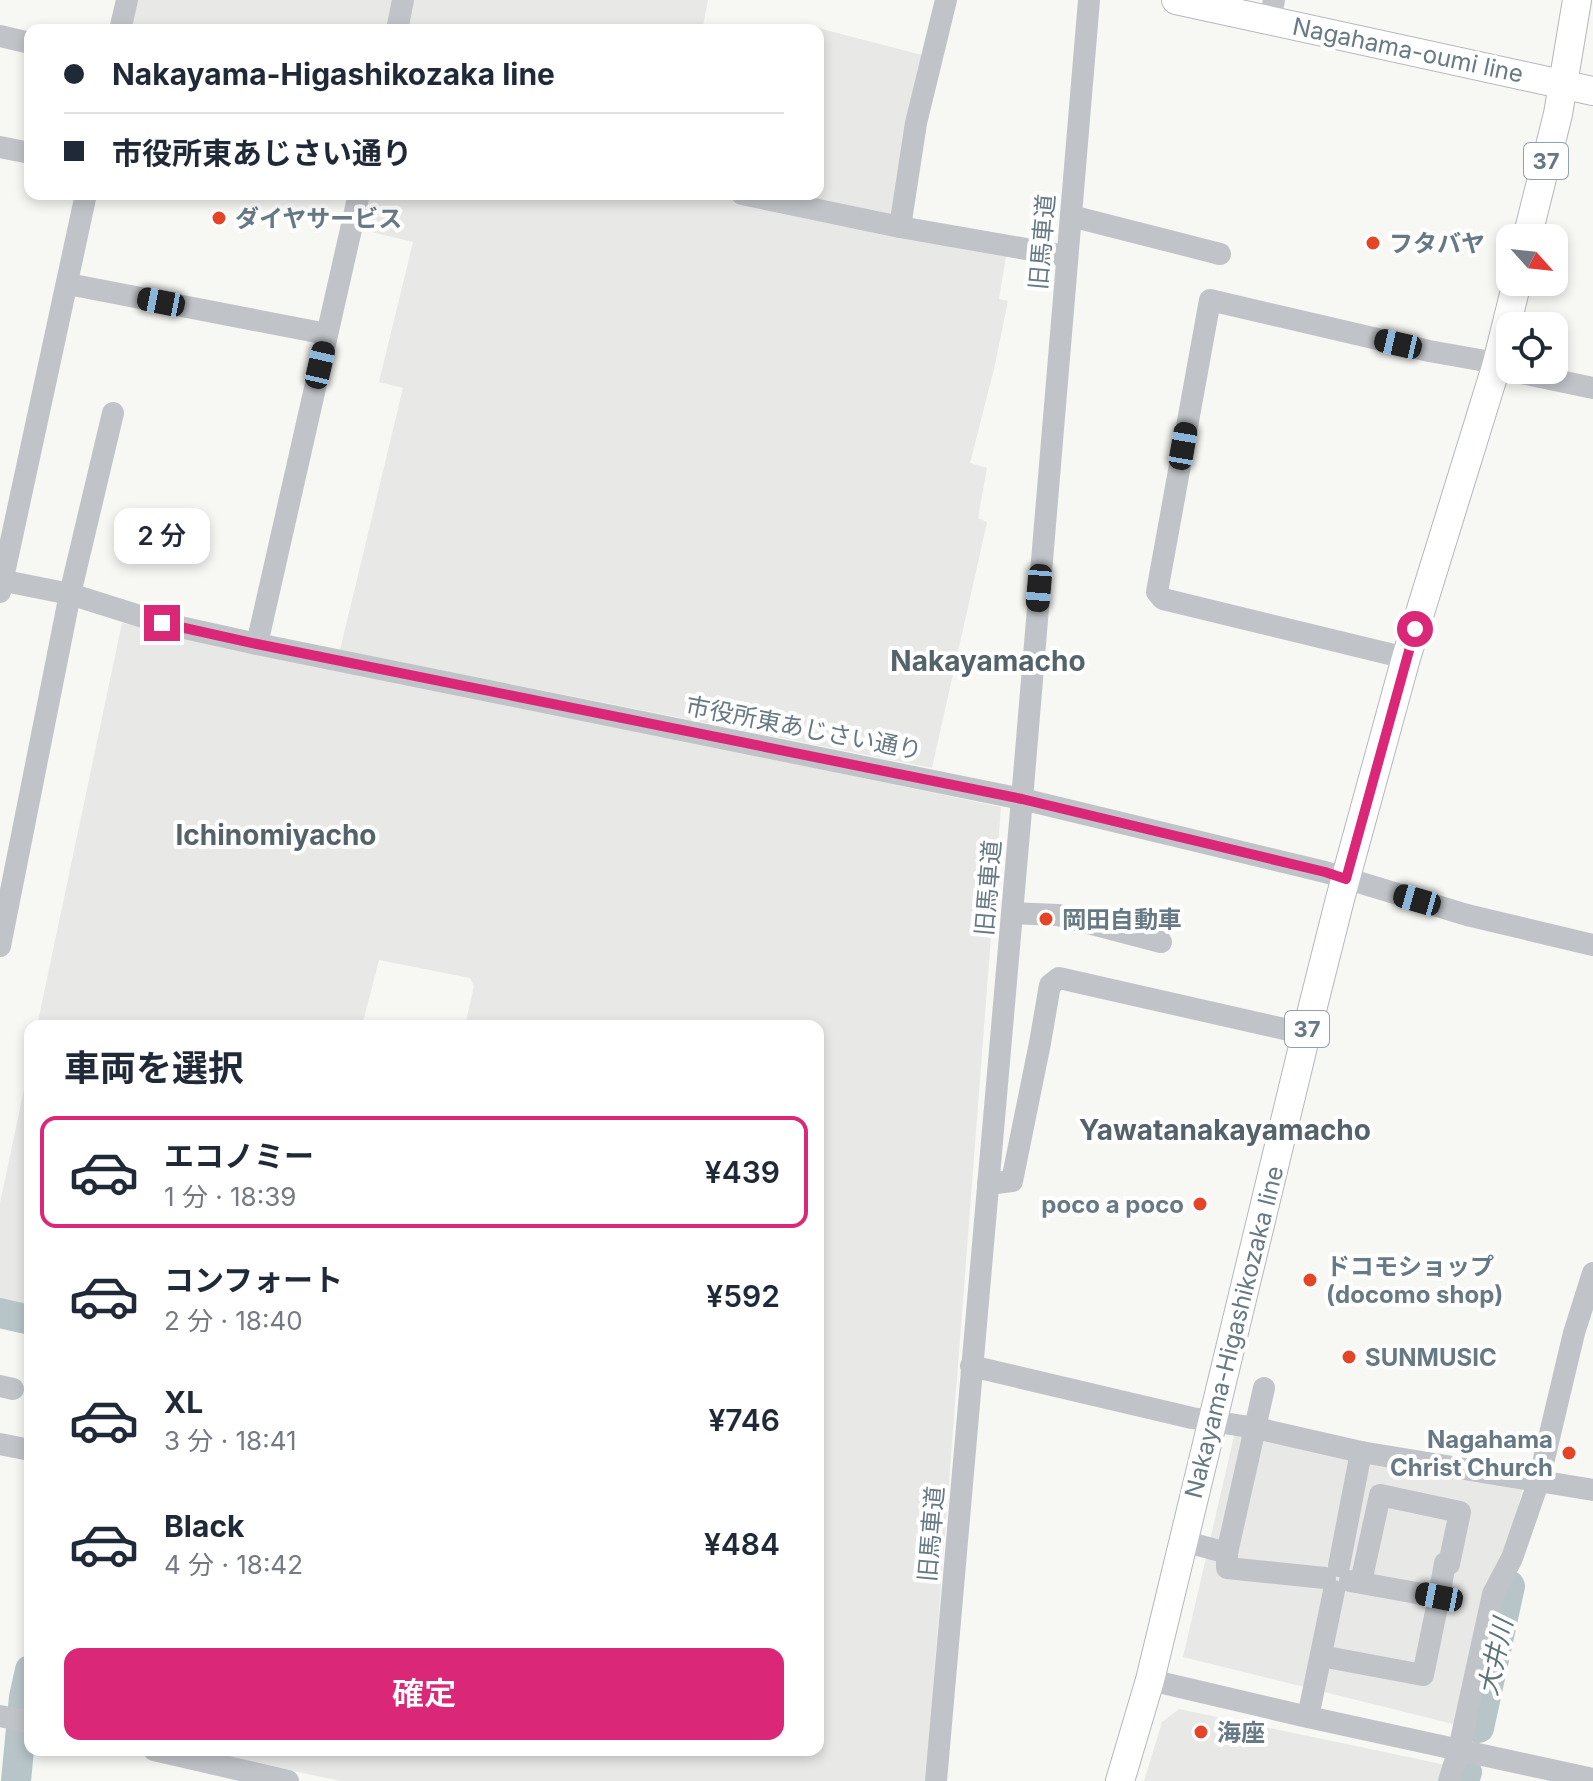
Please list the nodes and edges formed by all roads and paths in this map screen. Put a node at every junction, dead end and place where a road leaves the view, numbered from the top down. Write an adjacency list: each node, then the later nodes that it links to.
1 (127, 0): 8 (street)
2 (403, 0): 9 (street)
3 (946, 0): 21 (street)
4 (1089, 0): 19 (street, 旧馬車道)
5 (1176, 0): 7 (main road, Nagahama-oumi line)
6 (1577, 0): 12 (main road)
7 (1272, 10): 12 (main road, Nagahama-oumi line)
8 (121, 24)
9 (398, 24)
10 (0, 36): 11 (street)
11 (24, 42)
12 (1564, 84): 13 (main road, Nagahama-oumi line); 20 (main road, 37)
13 (1593, 91)
14 (0, 147): 15 (street)
15 (24, 152)
16 (85, 200): 24 (street)
17 (358, 200): 25 (street)
18 (771, 200): 21 (street)
19 (1071, 216): 22 (street); 23 (street, 旧馬車道)
20 (1530, 224)
21 (900, 227): 23 (street)
22 (1220, 254)
23 (1066, 256): 34 (street, 旧馬車道)
24 (68, 284): 25 (street); 30 (street)
25 (327, 334): 32 (street)
26 (1496, 367): 33 (main road, Nakayama-Higashikozaka line / 37); 33 (street)
27 (1568, 383): 28 (street)
28 (1593, 388)
29 (113, 413): 31 (street)
30 (1, 584): 31 (street, 市役所東あじさい通り)
31 (70, 594): 32 (street, 市役所東あじさい通り); 39 (street)
32 (257, 644): 34 (street, 市役所東あじさい通り)
33 (1406, 658): 35 (main road, Nakayama-Higashikozaka line / 37)
34 (1022, 799): 35 (street, 市役所東あじさい通り); 36 (street, 旧馬車道)
35 (1346, 879): 38 (street, 市役所東あじさい通り); 40 (main road, Nakayama-Higashikozaka line / 37)
36 (1012, 913): 37 (street); 41 (street, 旧馬車道)
37 (1161, 942)
38 (1593, 945)
39 (0, 946)
40 (1306, 1034): 41 (street); 45 (main road, Nakayama-Higashikozaka line / 37)
41 (988, 1184): 43 (street, 旧馬車道)
42 (1593, 1273): 50 (street)
43 (971, 1366): 45 (street); 64 (street, 旧馬車道)
44 (1264, 1388): 46 (street)
45 (1214, 1421): 46 (street); 52 (main road, Nakayama-Higashikozaka line / 37)
46 (1256, 1428): 49 (street); 53 (street)
47 (0, 1444): 48 (street)
48 (24, 1449)
49 (1361, 1452): 50 (street); 54 (street)
50 (1539, 1480): 51 (street); 59 (street)
51 (1593, 1490)
52 (1183, 1541): 53 (street); 57 (main road, Nakayama-Higashikozaka line / 37)
53 (1227, 1553): 54 (street)
54 (1342, 1580): 55 (street); 55 (street); 56 (street)
55 (1439, 1597): 56 (street)
56 (1321, 1656): 58 (street)
57 (1150, 1680): 58 (street); 65 (main road, Nakayama-Higashikozaka line / 37)
58 (1308, 1717): 59 (street)
59 (1459, 1749): 61 (street); 66 (street)
60 (180, 1756): 63 (street)
61 (1525, 1773): 62 (street)
62 (1593, 1779)
63 (288, 1781)
64 (936, 1781)
65 (1120, 1781)
66 (1449, 1781)

